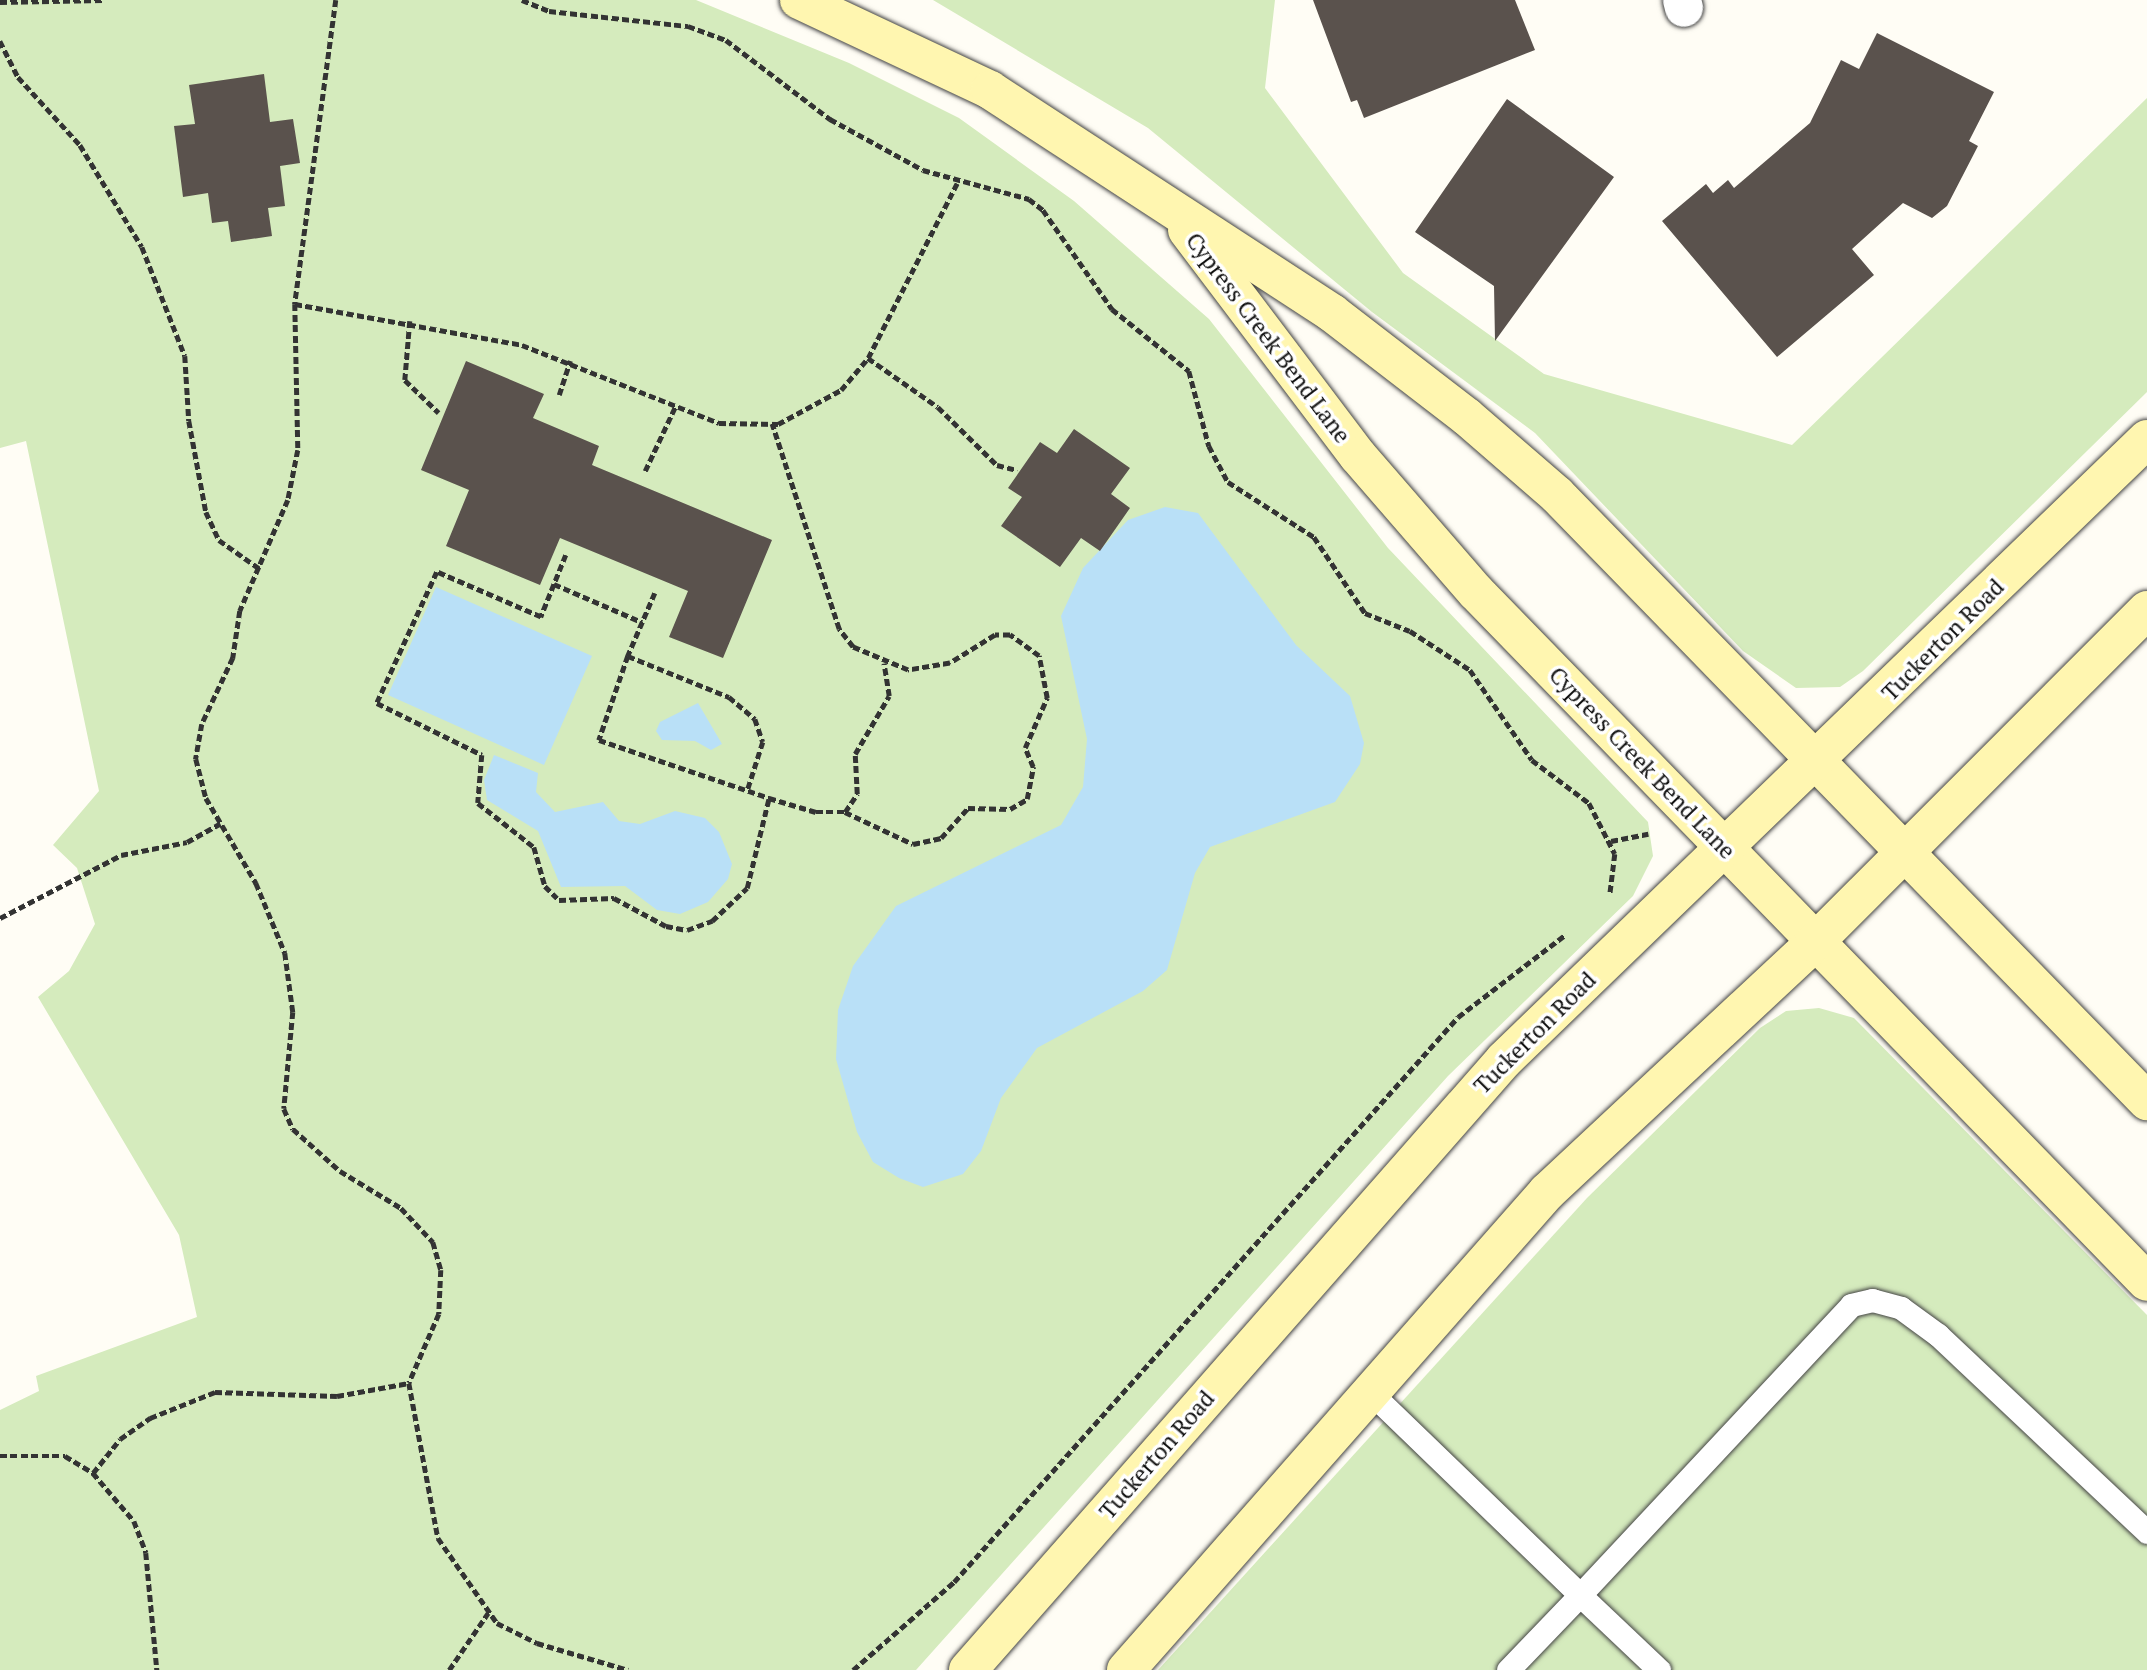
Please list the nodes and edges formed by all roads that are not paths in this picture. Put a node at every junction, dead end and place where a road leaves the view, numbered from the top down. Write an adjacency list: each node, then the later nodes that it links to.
1 (799, 0): 2 (street, Cypress Creek Bend Lane)
2 (1174, 212): 5 (street, Cypress Creek Bend Lane); 6 (street, Cypress Creek Bend Lane)
3 (2147, 439): 5 (street, Tuckerton Road)
4 (2147, 610): 7 (street)
5 (1819, 762): 6 (street, Tuckerton Road); 7 (street, Cypress Creek Bend Lane)
6 (1723, 846): 8 (street, Cypress Creek Bend Lane); 14 (street, Tuckerton Road)
7 (1903, 852): 8 (street); 9 (street, Cypress Creek Bend Lane)
8 (1814, 943): 10 (street, Cypress Creek Bend Lane); 11 (street)
9 (2147, 1101)
10 (2147, 1282)
11 (1371, 1393): 13 (lane); 15 (street)
12 (2147, 1532): 13 (lane)
13 (1580, 1595): 16 (lane); 17 (lane)
14 (968, 1670)
15 (1126, 1670)
16 (1508, 1670)
17 (1659, 1670)

